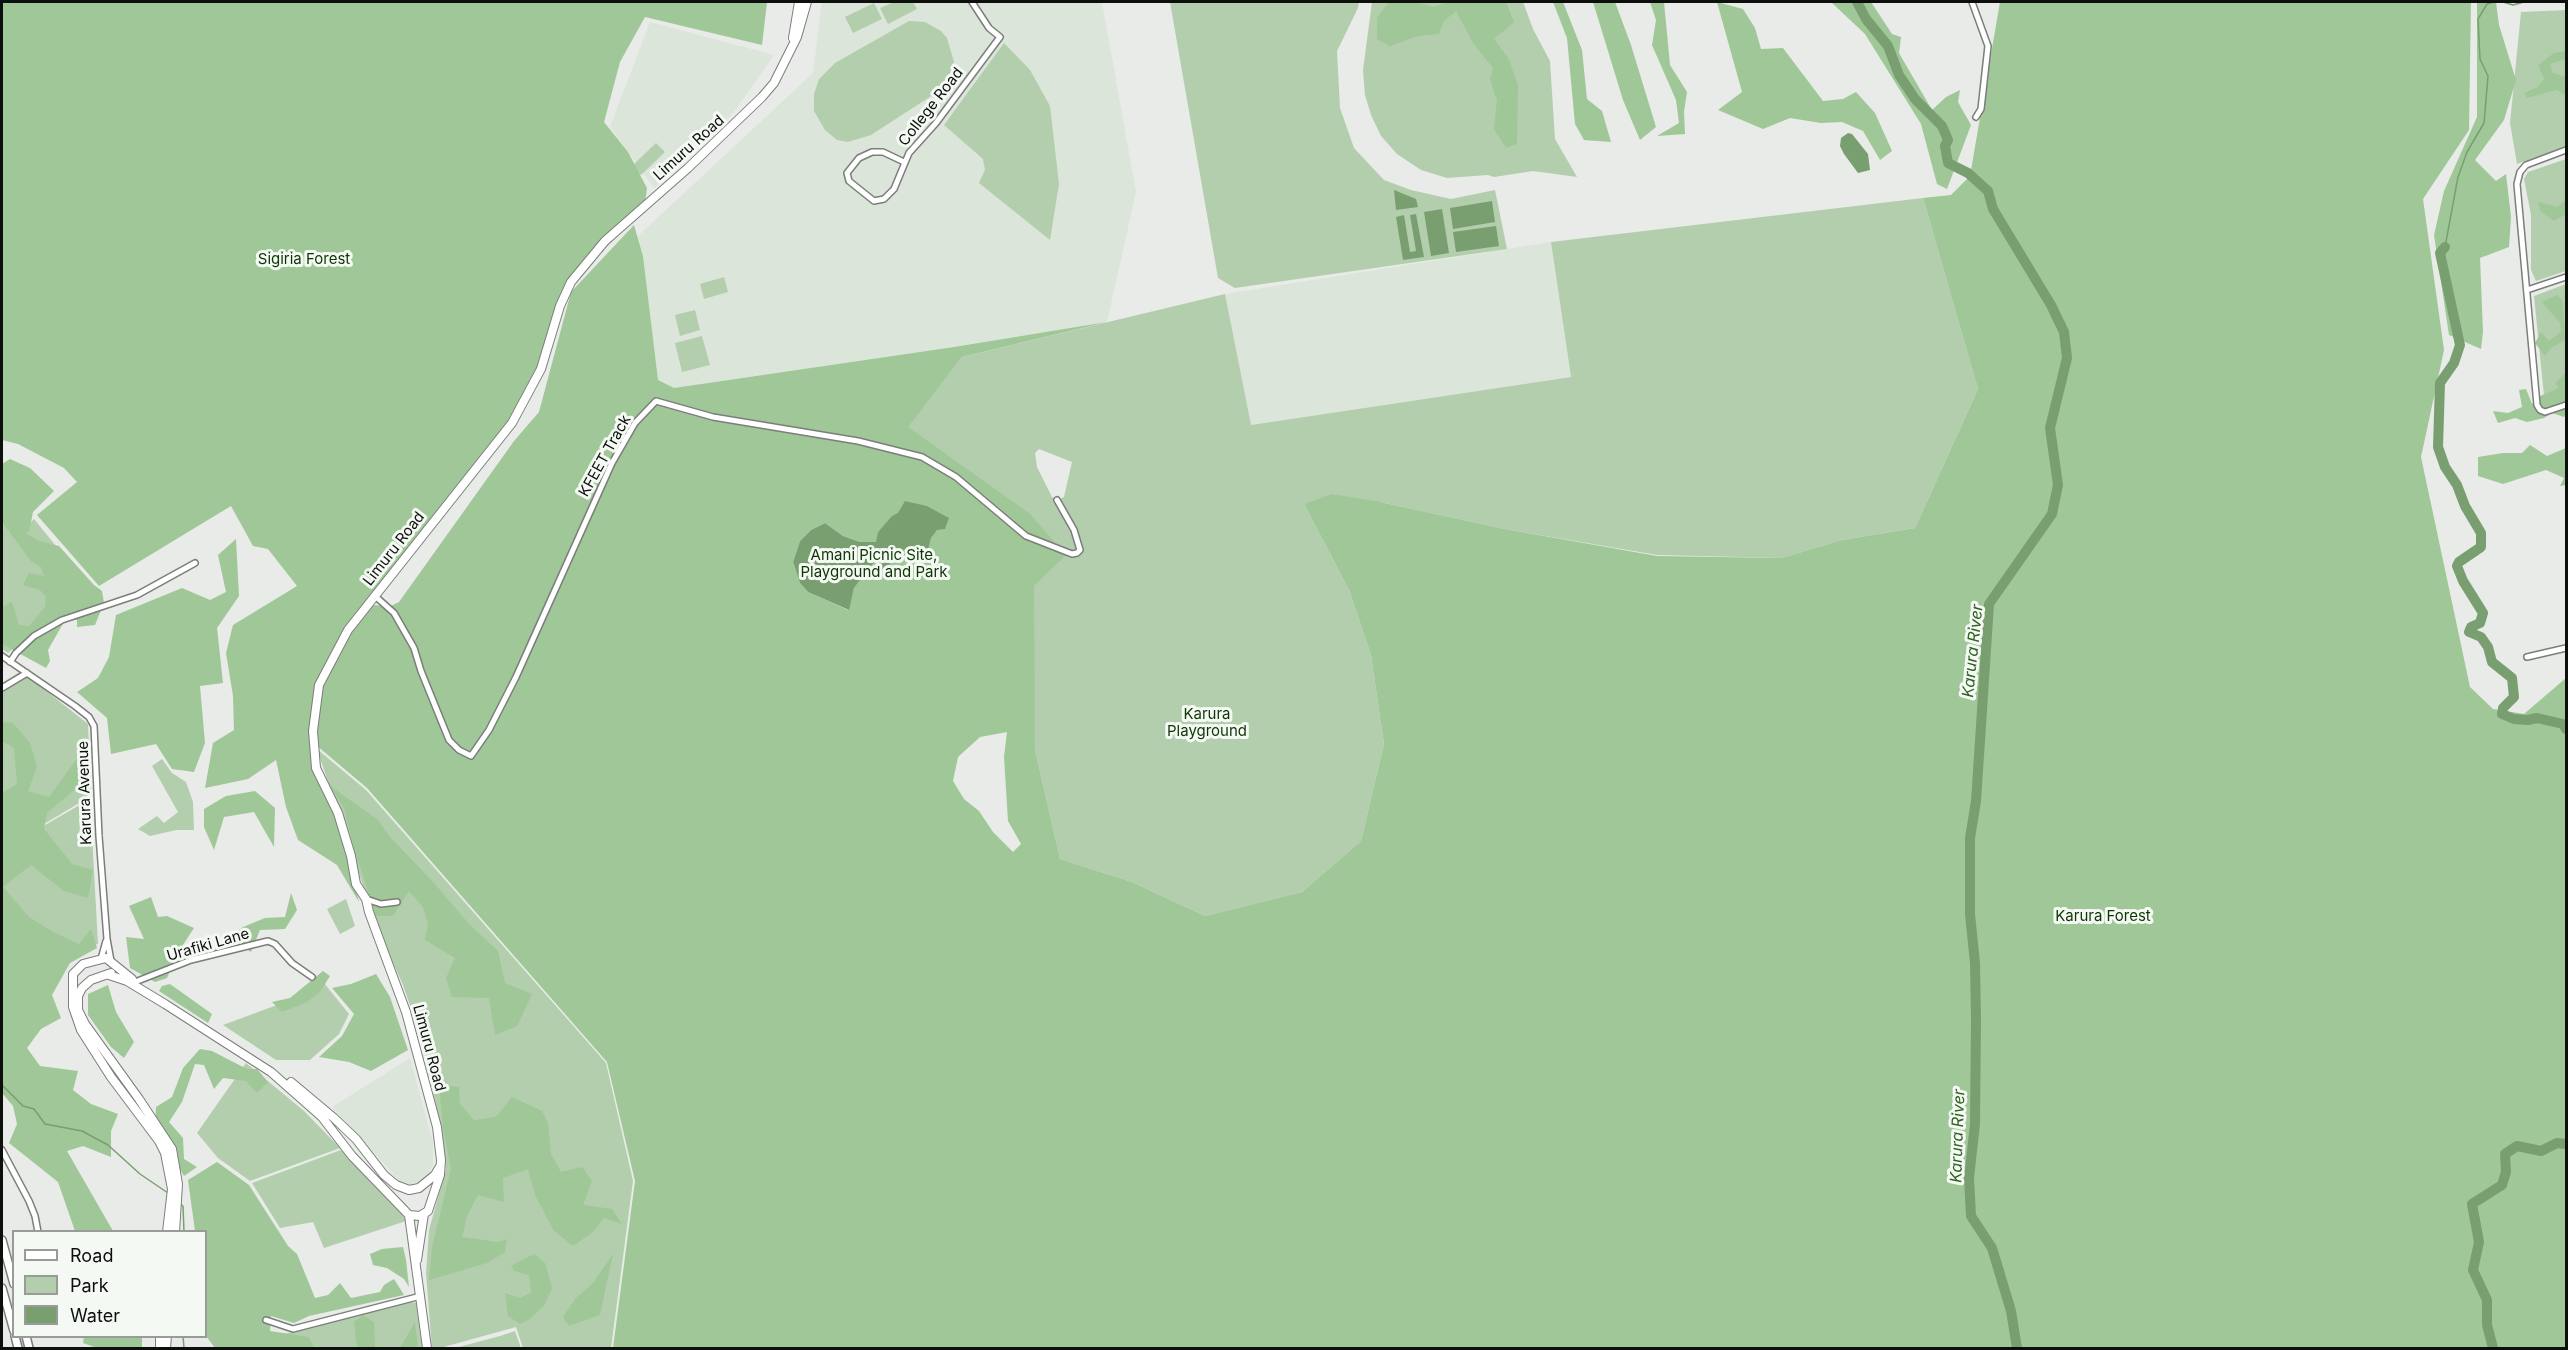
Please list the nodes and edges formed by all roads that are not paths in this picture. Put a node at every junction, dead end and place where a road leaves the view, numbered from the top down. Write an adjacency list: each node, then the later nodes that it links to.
1 (799, 2): 5 (main road, Limuru Road)
2 (807, 2): 5 (main road, Limuru Road)
3 (972, 2): 8 (street, College Road)
4 (1972, 2): 6 (street)
5 (792, 45): 14 (main road, Limuru Road)
6 (1976, 117)
7 (2566, 150): 10 (street)
8 (904, 162): 8 (street, College Road)
9 (2566, 277): 10 (street)
10 (2527, 290): 11 (street)
11 (2566, 405)
12 (1058, 500): 14 (street, KFEET Track)
13 (195, 563): 18 (street)
14 (375, 596): 21 (main road, Limuru Road)
15 (2566, 648): 17 (street)
16 (2, 656): 18 (street, Karura Avenue)
17 (2527, 657)
18 (10, 662): 19 (street, Karura Avenue)
19 (27, 673): 20 (street); 23 (street, Karura Avenue)
20 (2, 688)
21 (366, 899): 22 (street); 30 (main road, Limuru Road)
22 (397, 902)
23 (107, 939): 24 (street, Karura Avenue); 25 (street, Karura Avenue)
24 (100, 960): 25 (main road); 26 (main road); 33 (main road)
25 (112, 963): 26 (main road); 28 (main road)
26 (107, 975): 33 (main road); 35 (main road)
27 (312, 977): 28 (street, Urafiki Lane)
28 (135, 982): 32 (main road)
29 (2, 1150): 39 (street)
30 (441, 1161): 31 (main road); 34 (main road, Limuru Road)
31 (419, 1188): 32 (main road); 34 (main road)
32 (410, 1190): 35 (main road)
33 (175, 1197): 36 (main road)
34 (430, 1202): 37 (main road, Limuru Road)
35 (402, 1206): 38 (main road)
36 (173, 1208): 40 (main road); 41 (main road)
37 (424, 1214): 38 (main road); 44 (main road, Limuru Road)
38 (410, 1215): 44 (main road)
39 (38, 1230)
40 (168, 1230)
41 (175, 1230)
42 (2, 1240): 43 (street)
43 (11, 1265)
44 (417, 1266): 46 (main road)
45 (2, 1288): 48 (street)
46 (421, 1296): 47 (street); 49 (main road)
47 (266, 1320)
48 (12, 1324)
49 (427, 1348)

